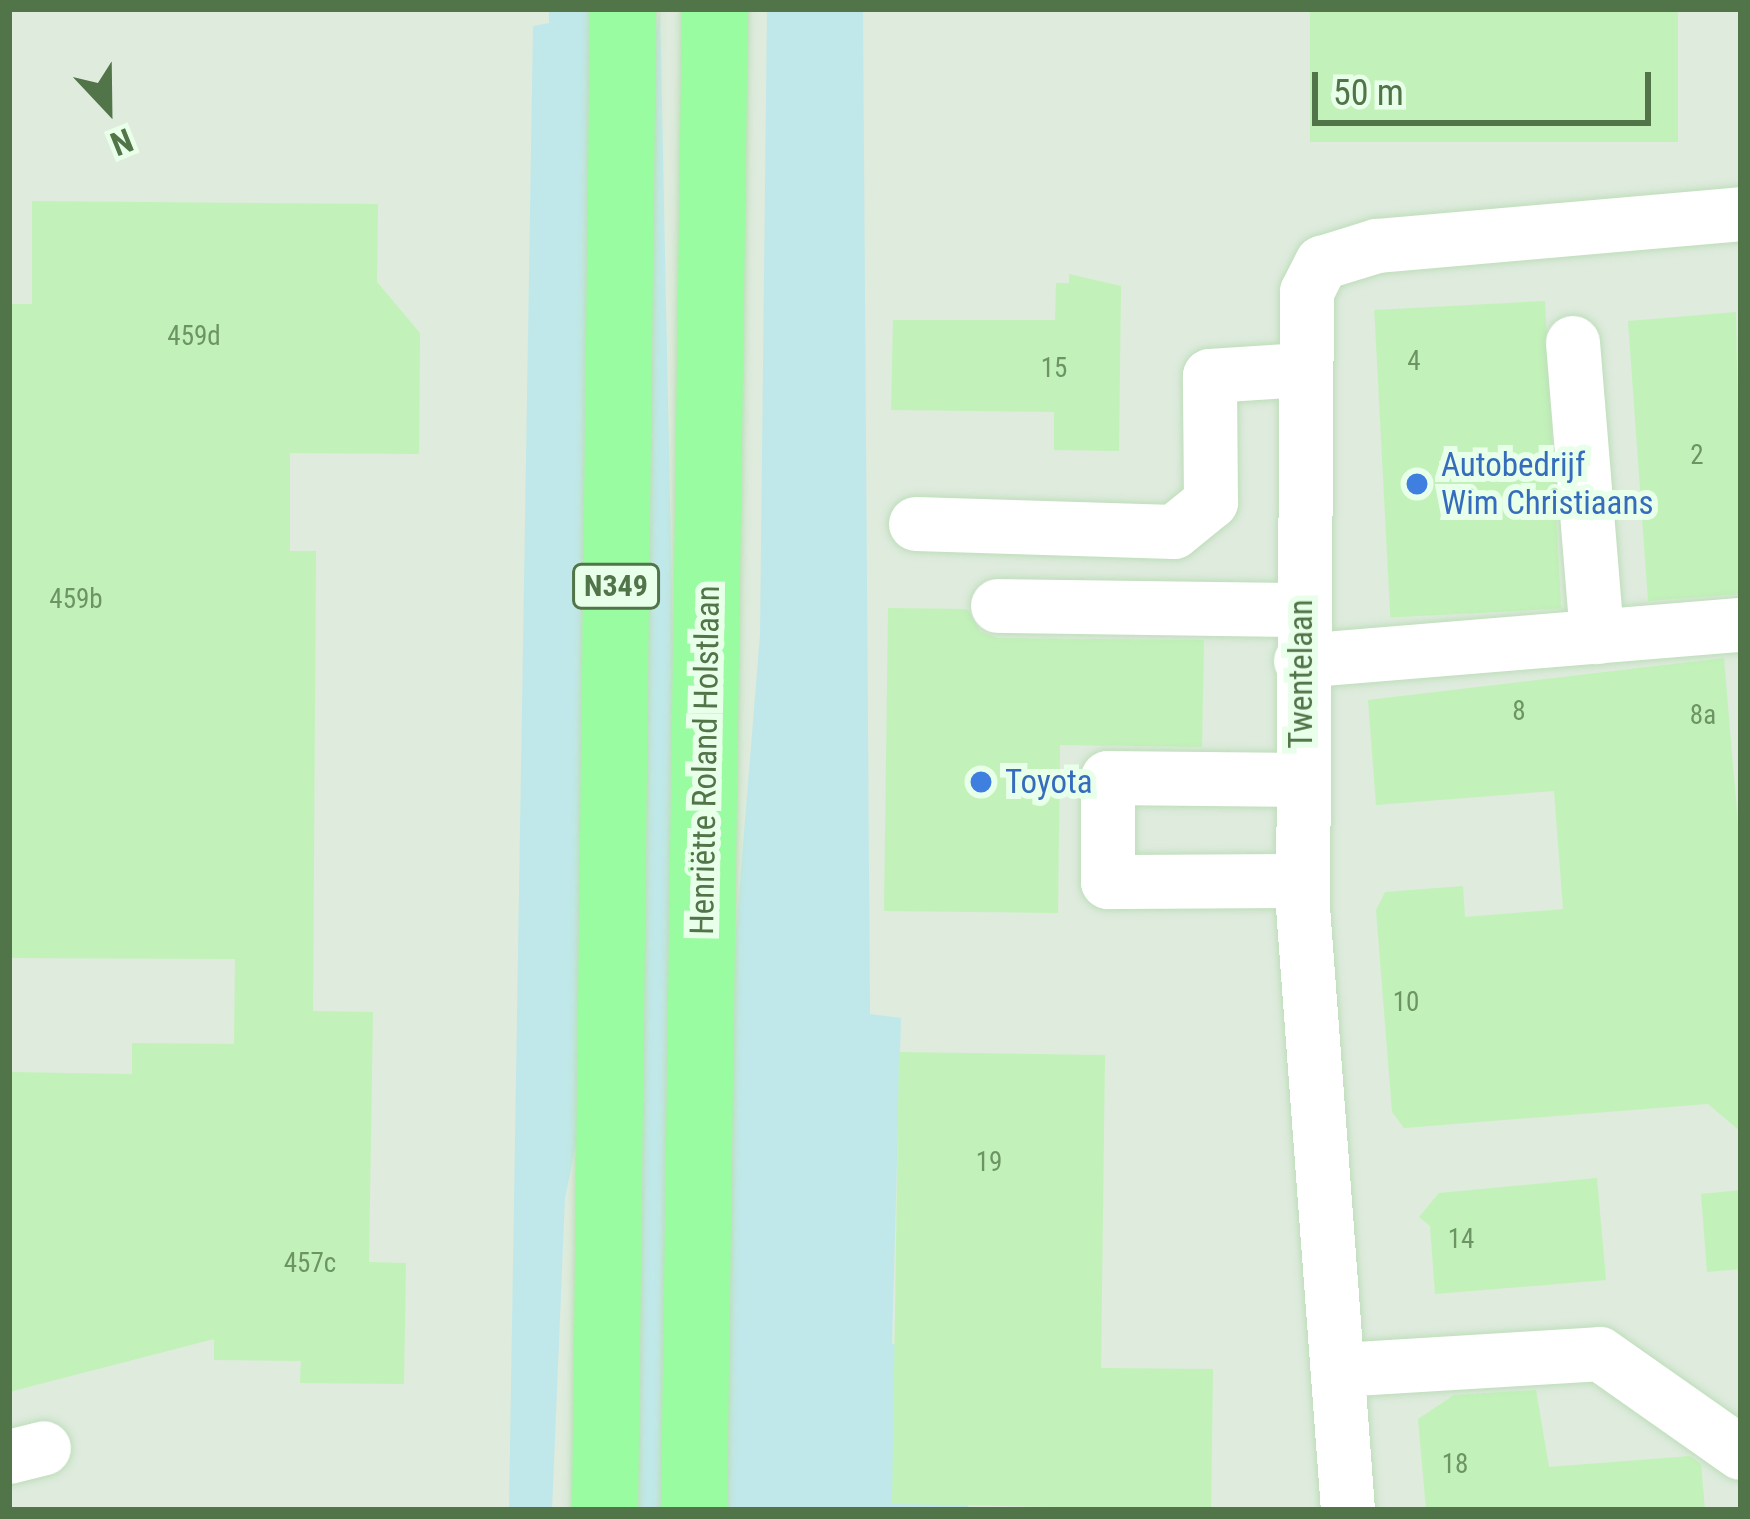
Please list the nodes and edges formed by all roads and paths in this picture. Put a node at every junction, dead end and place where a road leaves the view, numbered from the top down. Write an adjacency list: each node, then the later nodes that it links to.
1 (623, 9): 15 (main road, N349)
2 (715, 9): 16 (main road, Henriëtte Roland Holstlaan / N349)
3 (1741, 214): 5 (street, Twentelaan)
4 (1573, 343): 10 (street)
5 (1303, 370): 6 (street); 9 (street, Twentelaan)
6 (916, 524)
7 (998, 606): 9 (street)
8 (1741, 625): 10 (street)
9 (1301, 636): 10 (street); 11 (street, Twentelaan)
10 (1597, 637)
11 (1302, 780): 12 (street, Twentelaan); 12 (street)
12 (1303, 881): 13 (street, Twentelaan)
13 (1340, 1370): 14 (street); 17 (street, Twentelaan)
14 (1741, 1453)
15 (605, 1510)
16 (694, 1510)
17 (1348, 1510)

